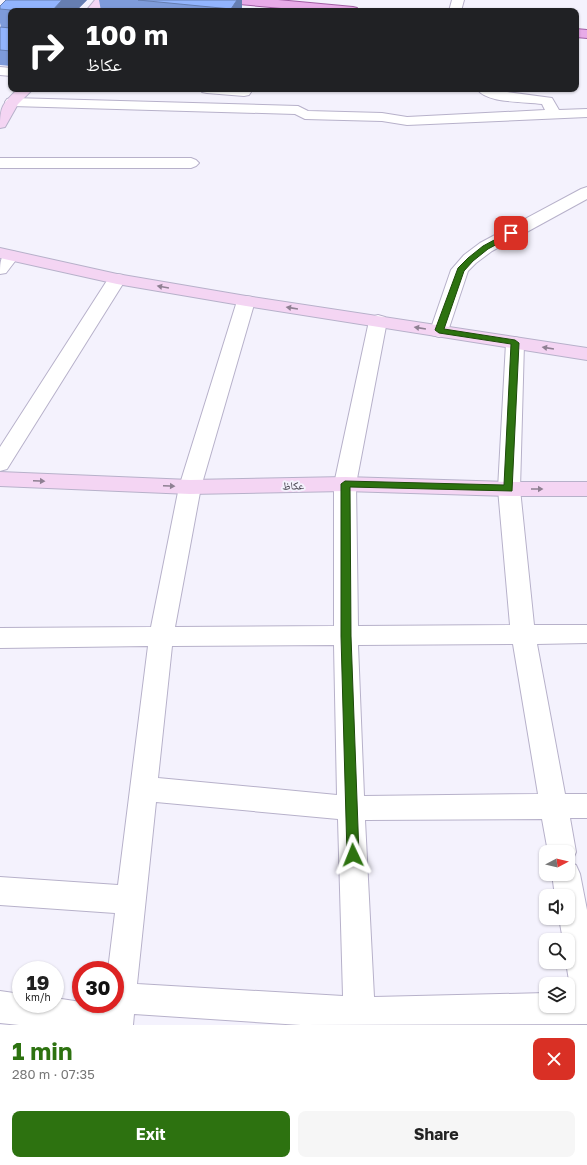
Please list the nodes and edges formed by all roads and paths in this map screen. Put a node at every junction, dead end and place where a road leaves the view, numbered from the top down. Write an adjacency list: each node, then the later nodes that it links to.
1 (102, 0): 3 (street)
2 (239, 0): 4 (main road)
3 (95, 8)
4 (322, 8)
5 (23, 92): 8 (street)
6 (490, 92): 7 (street)
7 (549, 95): 10 (street)
8 (12, 102): 10 (street); 11 (street)
9 (587, 113): 10 (street)
10 (554, 114)
11 (0, 124)
12 (0, 163): 13 (street)
13 (191, 163)
14 (587, 192): 19 (street)
15 (4, 259): 16 (street)
16 (117, 279): 17 (street, one-way to 16); 22 (street)
17 (246, 301): 18 (street, one-way to 17); 25 (street)
18 (378, 321): 19 (street, one-way to 18); 24 (street)
19 (439, 330): 20 (street)
20 (515, 343): 21 (street, one-way to 20); 26 (street)
21 (587, 354)
22 (1, 459)
23 (0, 479): 25 (street, عكاظ, one-way to 25)
24 (345, 484): 25 (street, عكاظ); 26 (street, عكاظ); 30 (street)
25 (190, 487): 31 (street)
26 (509, 489): 27 (street, عكاظ, one-way to 27); 28 (street)
27 (587, 489)
28 (523, 634): 29 (street); 30 (street); 34 (street)
29 (587, 634)
30 (346, 636): 31 (street); 36 (street)
31 (162, 637): 32 (street); 33 (street)
32 (0, 638)
33 (144, 789): 36 (street); 40 (street)
34 (554, 806): 35 (street); 36 (street); 37 (street)
35 (587, 806)
36 (351, 808): 45 (street)
37 (561, 845)
38 (567, 881): 41 (street)
39 (0, 890): 40 (street)
40 (131, 900): 44 (street)
41 (587, 993)
42 (1, 1007): 44 (street)
43 (587, 1008): 45 (street)
44 (118, 1015): 45 (street)
45 (360, 1019)

